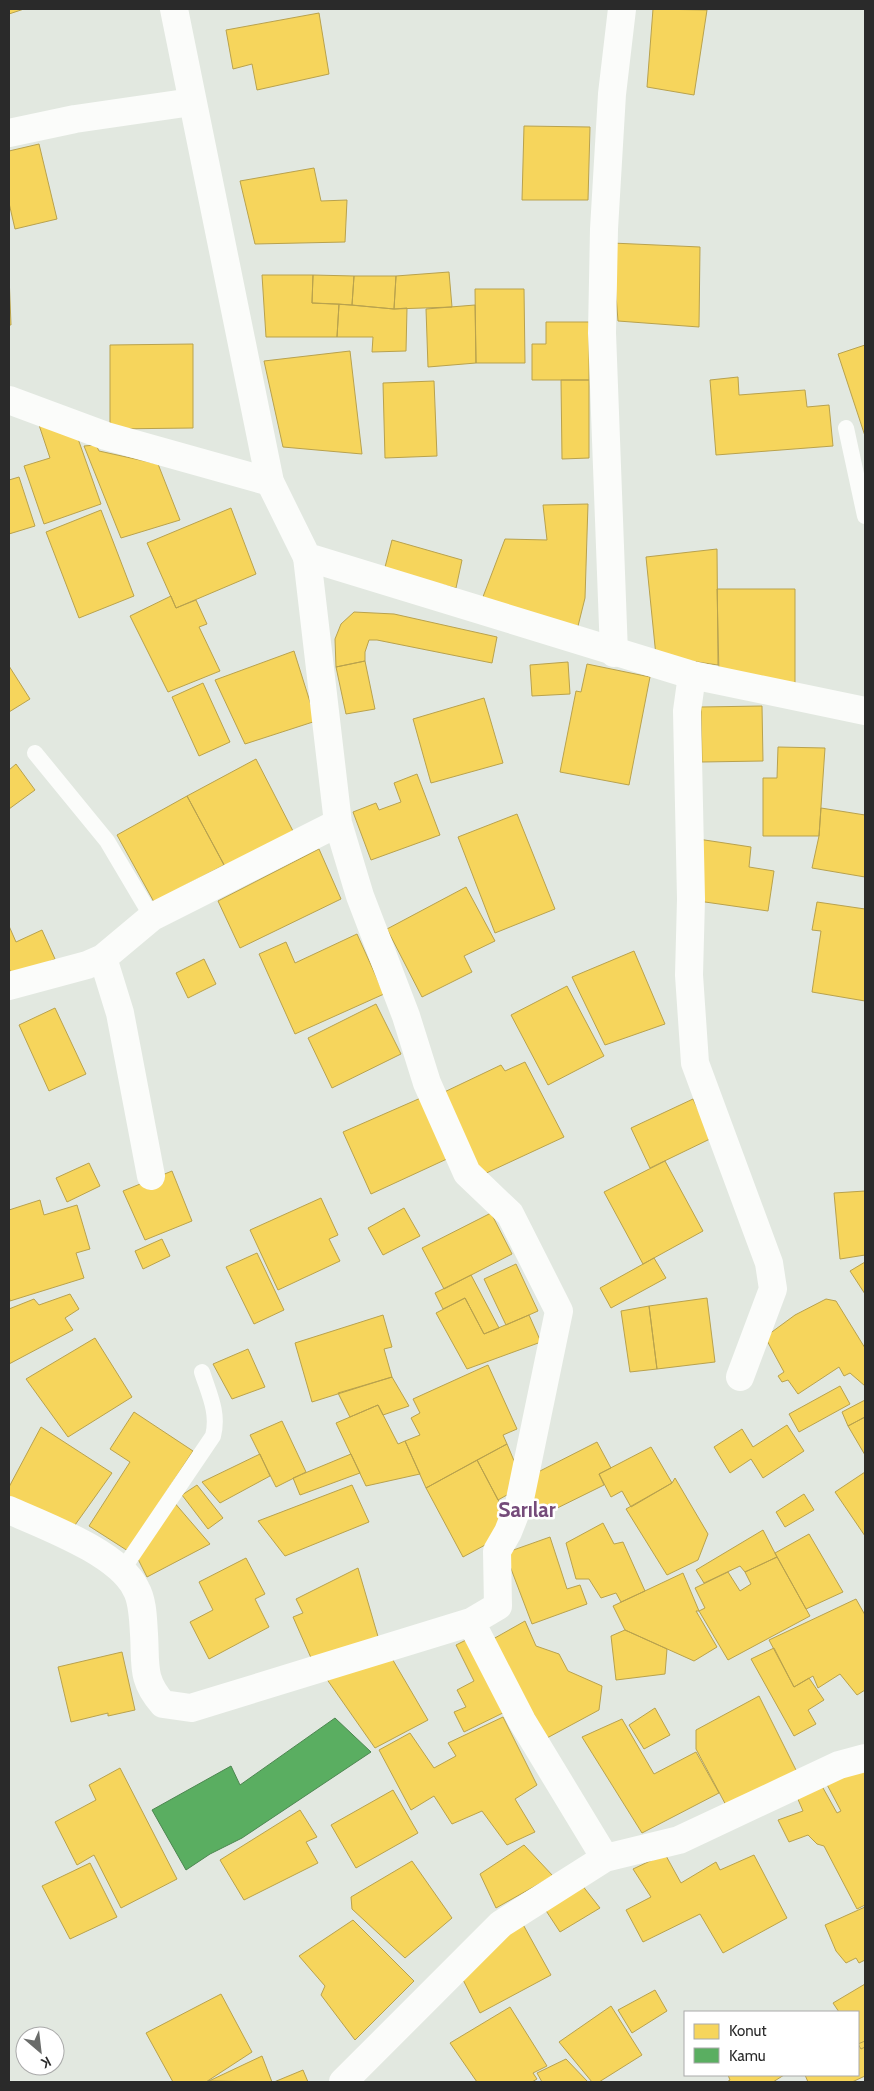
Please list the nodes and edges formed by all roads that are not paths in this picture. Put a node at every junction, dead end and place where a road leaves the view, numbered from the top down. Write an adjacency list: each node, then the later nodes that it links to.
1 (174, 9): 3 (street)
2 (622, 9): 10 (street)
3 (192, 102): 4 (street); 7 (street)
4 (9, 133)
5 (9, 400): 7 (street)
6 (846, 428): 8 (lane)
7 (270, 482): 9 (street)
8 (865, 516)
9 (307, 557): 10 (street); 14 (street)
10 (614, 653): 11 (street)
11 (692, 675): 12 (street); 20 (street)
12 (865, 711)
13 (35, 753): 15 (lane)
14 (338, 823): 15 (street); 23 (street)
15 (152, 917): 16 (street)
16 (103, 958): 17 (street); 18 (street)
17 (9, 986)
18 (151, 1176)
19 (202, 1372): 22 (lane)
20 (740, 1377)
21 (9, 1510): 22 (street)
22 (122, 1569): 23 (street)
23 (470, 1622): 25 (street)
24 (865, 1758): 25 (street)
25 (605, 1858): 26 (street)
26 (343, 2082)

